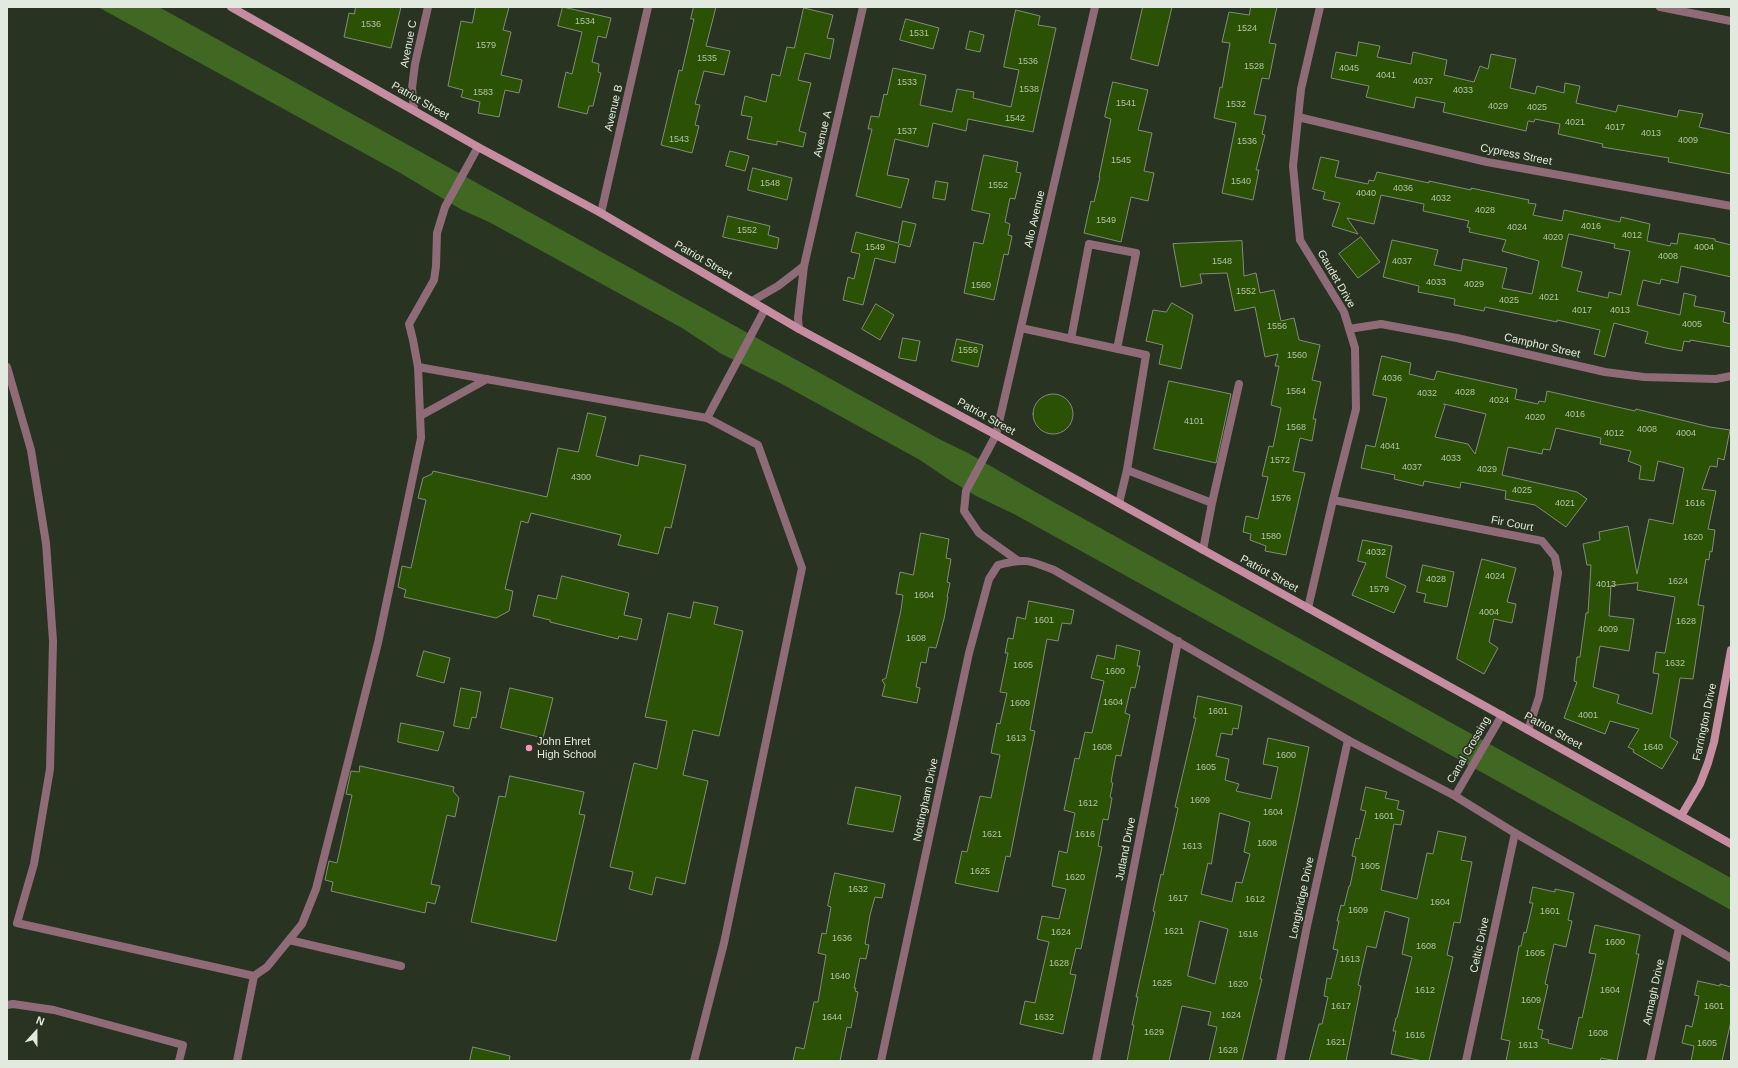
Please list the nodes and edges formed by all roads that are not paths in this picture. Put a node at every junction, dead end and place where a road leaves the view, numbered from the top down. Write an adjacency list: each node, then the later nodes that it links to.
1 (232, 7): 9 (main road, Patriot Street)
2 (428, 7): 9 (street, Avenue C)
3 (648, 7): 13 (street, Avenue B)
4 (863, 7): 14 (street, Avenue A)
5 (1095, 7): 17 (street, Allo Avenue)
6 (1320, 7): 10 (street, Gaudet Drive)
7 (1660, 7): 8 (street)
8 (1731, 21)
9 (414, 110): 11 (main road, Patriot Street)
10 (1298, 117): 12 (street, Cypress Street); 19 (street, Gaudet Drive)
11 (478, 147): 13 (main road, Patriot Street); 23 (street)
12 (1731, 206)
13 (601, 213): 15 (main road, Patriot Street)
14 (804, 266): 15 (street); 18 (street, Avenue A)
15 (752, 301): 16 (main road, Patriot Street)
16 (765, 309): 18 (main road, Patriot Street); 28 (street)
17 (1021, 328): 20 (street); 29 (street, Allo Avenue)
18 (799, 329): 29 (main road, Patriot Street)
19 (1349, 329): 24 (street, Camphor Street); 31 (street, Gaudet Drive)
20 (1071, 339): 21 (street); 21 (street)
21 (1117, 349): 30 (street)
22 (7, 367): 50 (street)
23 (418, 367): 25 (street); 27 (street)
24 (1731, 376)
25 (487, 379): 27 (street); 28 (street)
26 (1239, 384): 33 (street)
27 (420, 416): 47 (street)
28 (707, 418): 54 (street)
29 (996, 435): 32 (main road, Patriot Street); 35 (street, Allo Avenue)
30 (1127, 470): 32 (street); 33 (street)
31 (1333, 500): 36 (street, Gaudet Drive); 40 (street, Fir Court)
32 (1119, 503): 34 (main road, Patriot Street)
33 (1212, 503): 34 (street)
34 (1203, 550): 36 (main road, Patriot Street)
35 (1017, 560): 37 (street); 55 (street, Nottingham Drive)
36 (1308, 608): 39 (main road, Patriot Street)
37 (1178, 641): 41 (street); 56 (street, Jutland Drive)
38 (1731, 650): 43 (main road, Farrington Drive)
39 (1502, 715): 40 (main road, Patriot Street); 42 (street, Canal Crossing)
40 (1528, 730): 43 (main road, Patriot Street)
41 (1348, 740): 42 (street); 57 (street, Longbridge Drive)
42 (1455, 796): 44 (street)
43 (1681, 816): 45 (main road, Patriot Street)
44 (1515, 833): 46 (street); 58 (street, Celtic Drive)
45 (1731, 844)
46 (1679, 928): 48 (street); 59 (street, Armagh Drive)
47 (289, 940): 49 (street); 50 (street)
48 (1731, 958)
49 (401, 966)
50 (254, 976): 53 (street)
51 (7, 1005): 52 (street)
52 (179, 1061)
53 (237, 1061)
54 (694, 1061)
55 (881, 1061)
56 (1096, 1061)
57 (1280, 1061)
58 (1466, 1061)
59 (1650, 1061)

